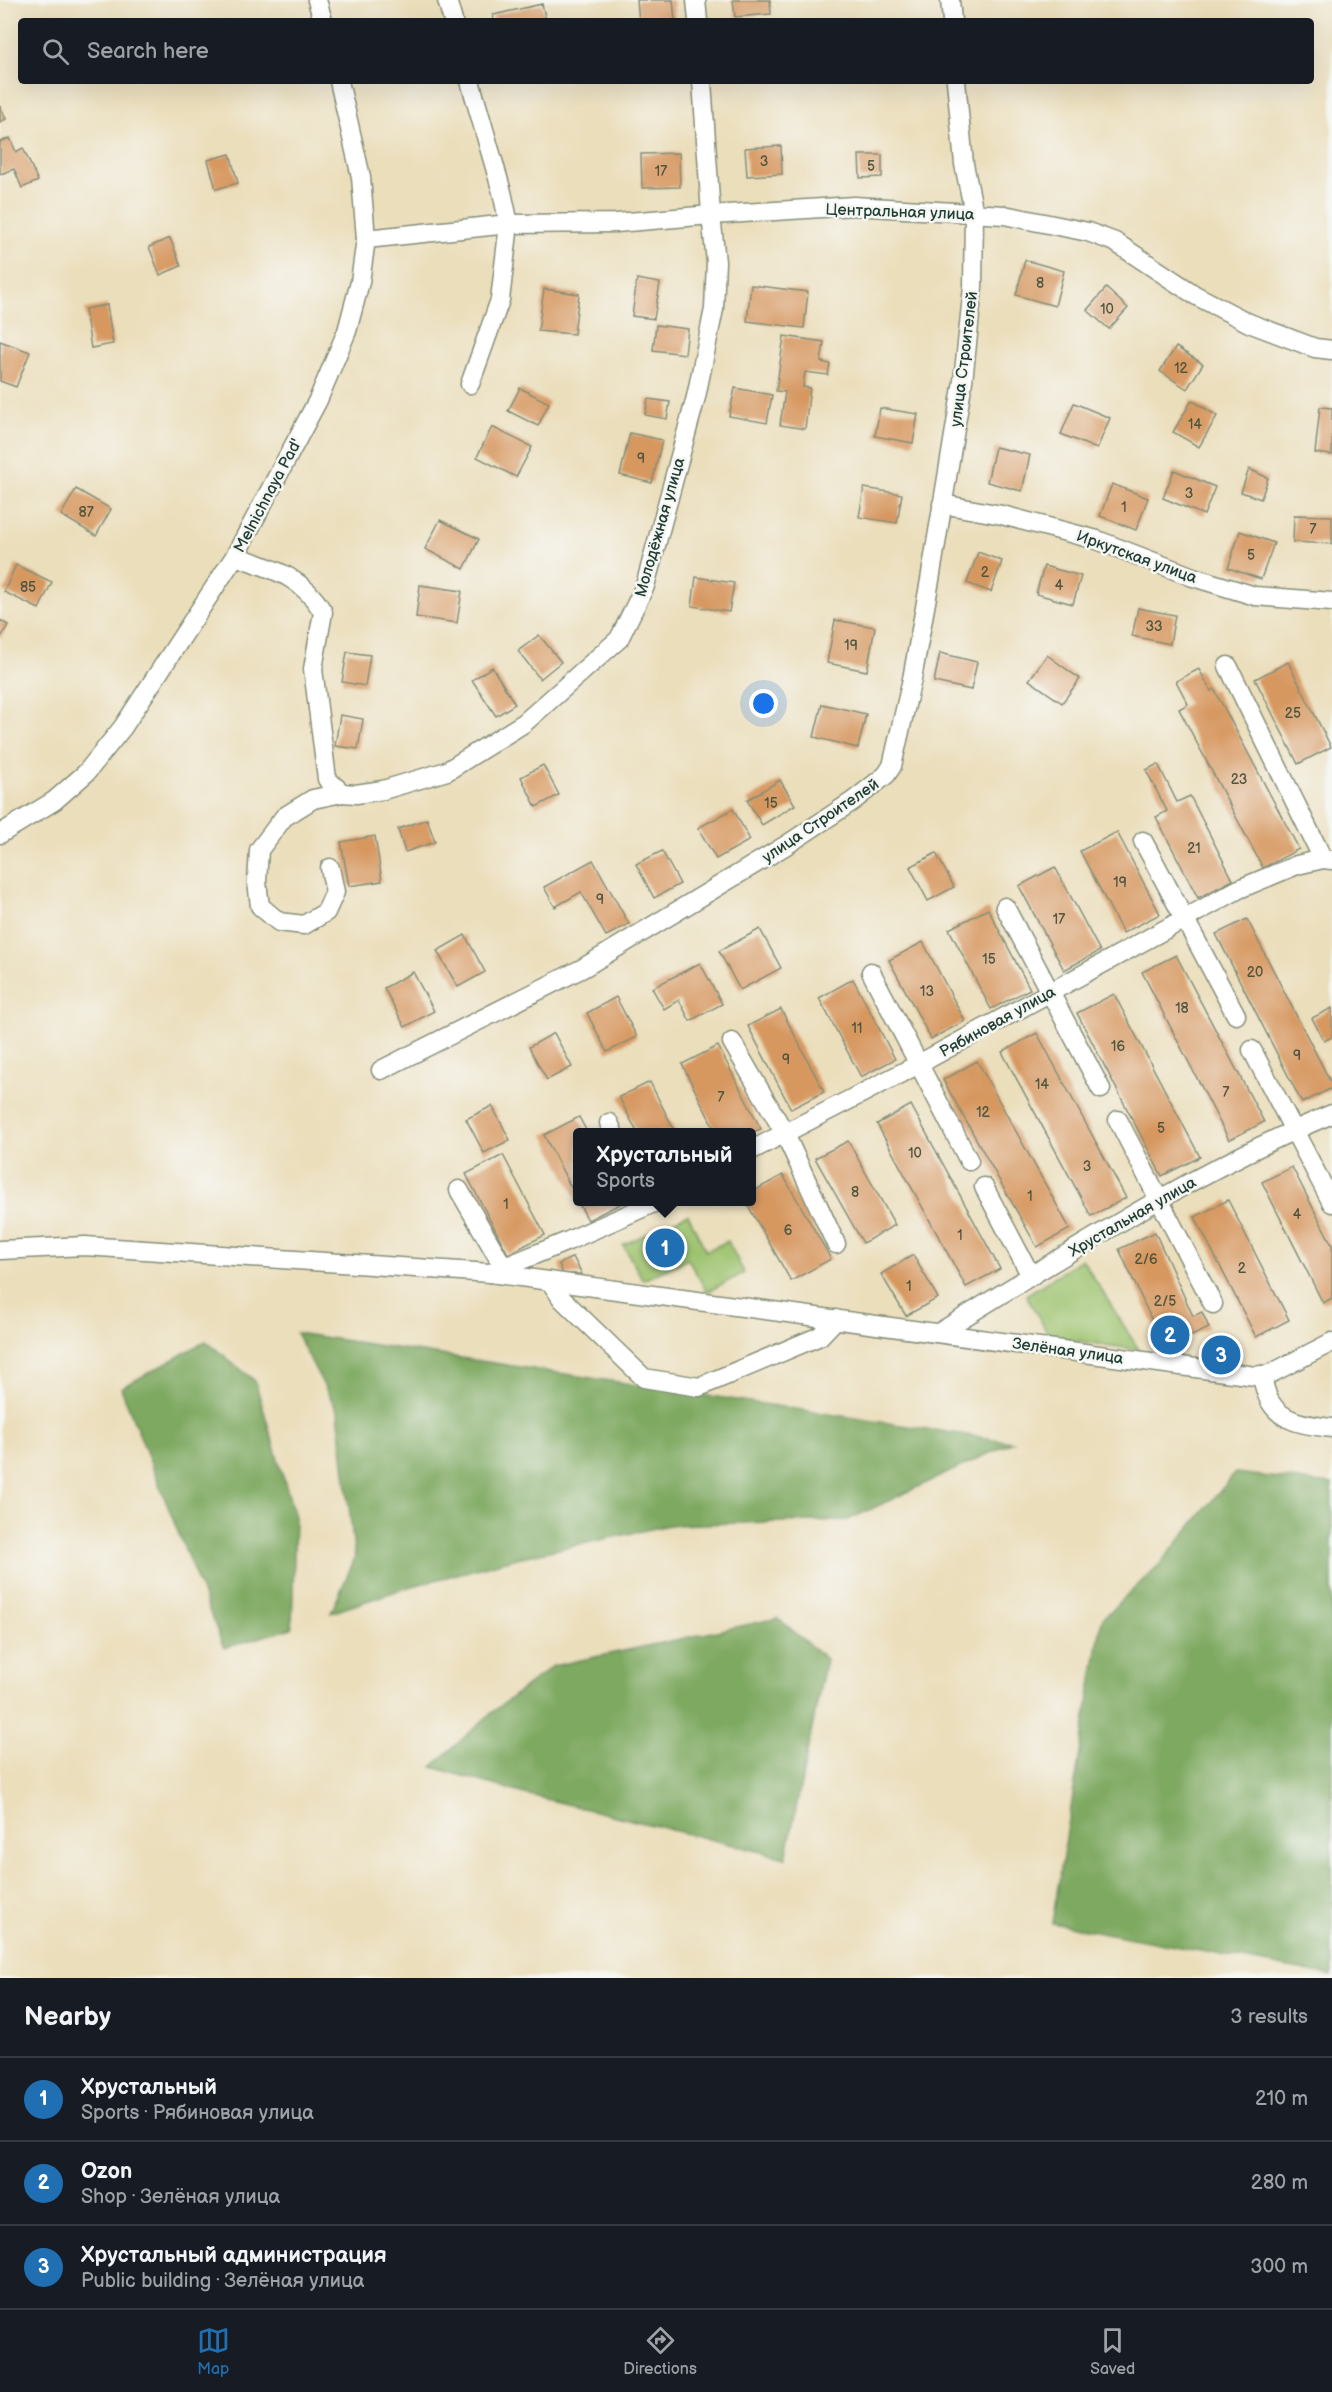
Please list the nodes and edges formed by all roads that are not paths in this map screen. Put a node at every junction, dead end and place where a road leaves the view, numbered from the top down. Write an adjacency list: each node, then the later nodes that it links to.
1 (317, 0): 5 (street)
2 (447, 0): 6 (street)
3 (696, 0): 7 (street)
4 (950, 0): 8 (street)
5 (322, 18)
6 (452, 18)
7 (698, 18)
8 (952, 18)
9 (340, 84): 16 (street, Melnichnaya Pad')
10 (471, 84): 15 (street)
11 (702, 84): 14 (street, Молодёжная улица)
12 (956, 84): 13 (street, улица Строителей)
13 (974, 213): 14 (street, Центральная улица); 17 (street, Центральная улица); 19 (street, улица Строителей)
14 (711, 214): 15 (street, Центральная улица); 23 (street, Молодёжная улица)
15 (509, 224): 16 (street, Центральная улица); 18 (street)
16 (366, 239): 20 (street, Melnichnaya Pad')
17 (1332, 350)
18 (470, 384)
19 (942, 504): 21 (street, Иркутская улица); 36 (street, улица Строителей)
20 (236, 556): 23 (street); 24 (street, Melnichnaya Pad')
21 (1332, 602)
22 (1228, 666): 26 (street)
23 (342, 792): 27 (street, Молодёжная улица)
24 (0, 834)
25 (1143, 841): 29 (street)
26 (1328, 860): 29 (street, Рябиновая улица)
27 (330, 868)
28 (1005, 907): 31 (street)
29 (1184, 919): 31 (street, Рябиновая улица); 32 (street)
30 (871, 972): 35 (street)
31 (1051, 992): 35 (street, Рябиновая улица); 37 (street)
32 (1236, 1015)
33 (732, 1042): 41 (street)
34 (1252, 1050): 40 (street)
35 (918, 1065): 41 (street, Рябиновая улица); 43 (street)
36 (381, 1070)
37 (1101, 1089)
38 (1332, 1114): 40 (street, Хрустальная улица)
39 (1118, 1120): 46 (street)
40 (1293, 1130): 46 (street, Хрустальная улица); 47 (street)
41 (784, 1132): 42 (street, Рябиновая улица); 49 (street)
42 (756, 1148)
43 (969, 1161)
44 (984, 1187): 52 (street)
45 (459, 1190): 51 (street)
46 (1161, 1200): 52 (street, Хрустальная улица); 54 (street)
47 (1332, 1203)
48 (644, 1206): 51 (street)
49 (836, 1244)
50 (0, 1250): 51 (street, Зелёная улица)
51 (496, 1269): 53 (street, Зелёная улица)
52 (1031, 1276): 56 (street, Хрустальная улица)
53 (550, 1281): 55 (street, Зелёная улица); 55 (street)
54 (1213, 1304)
55 (836, 1319): 56 (street, Зелёная улица)
56 (940, 1332): 58 (street, Зелёная улица)
57 (1332, 1342): 58 (street, Зелёная улица)
58 (1261, 1375): 59 (street)
59 (1332, 1428)

